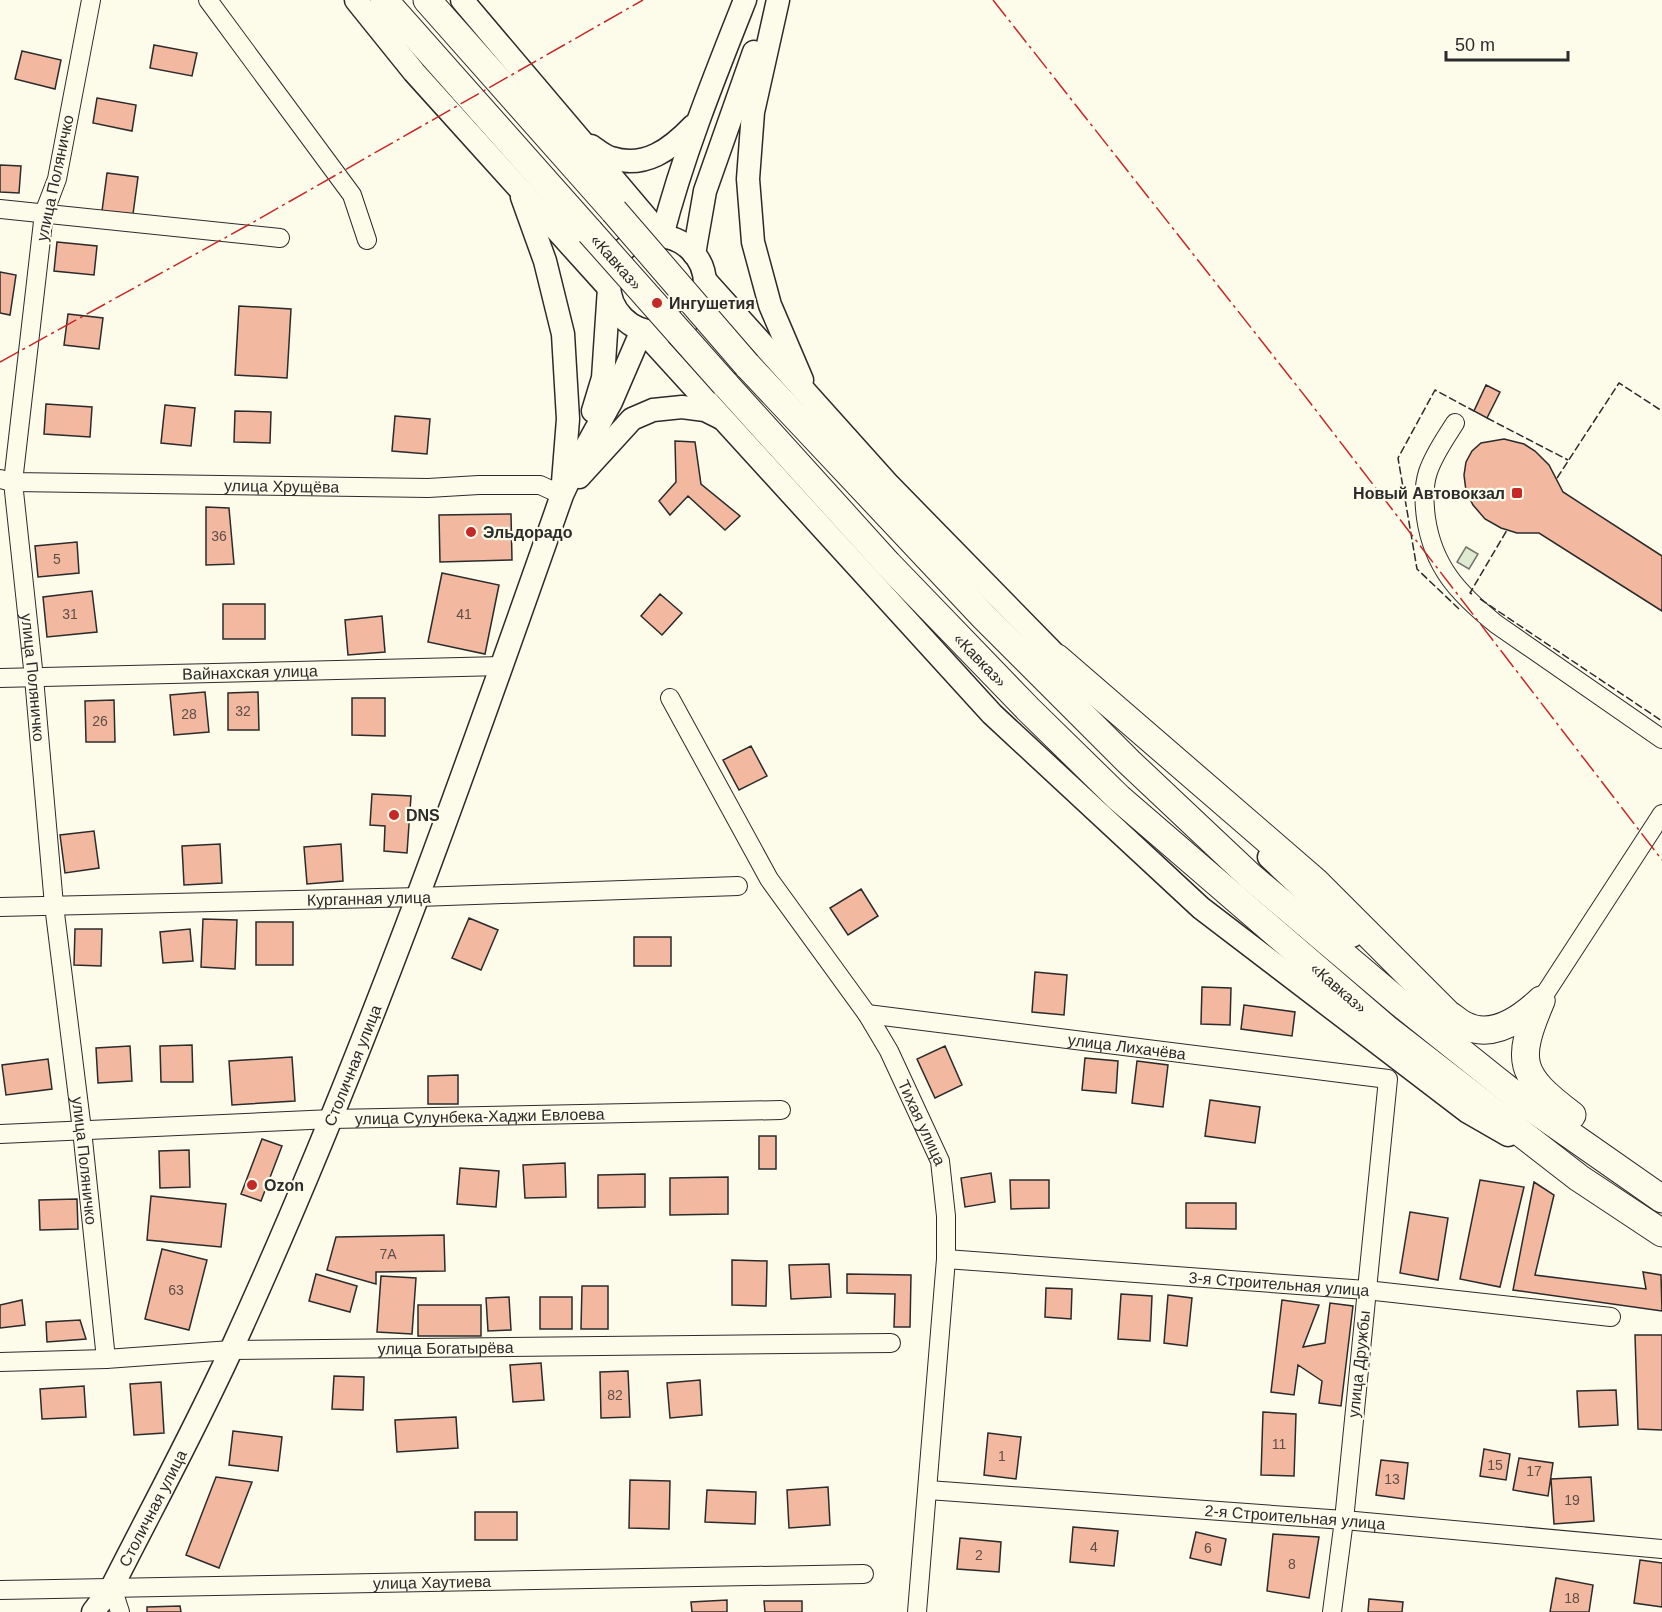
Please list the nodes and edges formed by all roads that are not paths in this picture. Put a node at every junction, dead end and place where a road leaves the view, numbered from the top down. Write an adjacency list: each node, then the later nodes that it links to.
1 (91, 0): 14 (street, улица Поляничко)
2 (208, 0): 17 (street)
3 (356, 0): 12 (main road)
4 (384, 0): 47 (highway, «Кавказ», bridge)
5 (427, 0): 42 (highway, «Кавказ», bridge)
6 (462, 0): 11 (main road)
7 (745, 0): 10 (main road)
8 (772, 0): 18 (main road)
9 (778, 0): 22 (main road)
10 (698, 120): 11 (main road); 15 (main road)
11 (581, 140): 15 (main road)
12 (518, 185): 20 (main road); 27 (main road)
13 (0, 209): 14 (street)
14 (45, 213): 16 (street); 26 (street, улица Поляничко)
15 (662, 236): 18 (main road); 20 (main road)
16 (280, 238)
17 (367, 240)
18 (694, 254): 19 (main road)
19 (705, 280): 21 (main road); 22 (main road)
20 (609, 288): 21 (main road); 25 (main road)
21 (642, 330): 23 (main road); 25 (main road)
22 (813, 403): 28 (main road)
23 (726, 420): 27 (main road); 47 (main road)
24 (1455, 423): 33 (street)
25 (575, 466): 27 (main road)
26 (7, 480): 27 (street, улица Хрущёва); 31 (street, улица Поляничко)
27 (562, 495): 29 (main road, Столичная улица)
28 (1057, 658): 39 (highway); 42 (main road)
29 (502, 666): 31 (street, Вайнахская улица); 36 (main road, Столичная улица)
30 (0, 678): 31 (street, Вайнахская улица)
31 (34, 678): 37 (street, улица Поляничко)
32 (670, 698): 40 (street, Тихая улица)
33 (1662, 739)
34 (1662, 814): 39 (street)
35 (738, 886): 36 (street, Курганная улица)
36 (419, 897): 37 (street, Курганная улица); 44 (main road, Столичная улица)
37 (54, 905): 38 (street, Курганная улица); 45 (street, улица Поляничко)
38 (0, 907)
39 (1542, 1000): 48 (highway)
40 (867, 1014): 41 (street, улица Лихачёва); 51 (street, Тихая улица)
41 (1388, 1079): 52 (street, улица Дружбы)
42 (1495, 1079): 49 (highway, «Кавказ»)
43 (781, 1110): 44 (street, улица Сулунбека-Хаджи Евлоева)
44 (332, 1119): 45 (street, улица Сулунбека-Хаджи Евлоева); 55 (main road, Столичная улица)
45 (82, 1130): 46 (street, улица Сулунбека-Хаджи Евлоева); 56 (street, улица Поляничко)
46 (0, 1134)
47 (1579, 1178): 50 (highway, «Кавказ»)
48 (1662, 1182)
49 (1662, 1199)
50 (1662, 1233)
51 (946, 1258): 52 (street, 3-я Строительная улица); 58 (street, Тихая улица)
52 (1366, 1290): 53 (street, 3-я Строительная улица); 59 (street, улица Дружбы)
53 (1611, 1317)
54 (891, 1343): 55 (street, улица Богатырёва)
55 (231, 1350): 56 (street, улица Богатырёва); 62 (main road, Столичная улица)
56 (106, 1359): 57 (street, улица Богатырёва)
57 (0, 1362)
58 (928, 1490): 59 (street, 2-я Строительная улица); 66 (street, Тихая улица)
59 (1344, 1520): 60 (street, 2-я Строительная улица); 67 (street, улица Дружбы)
60 (1662, 1549)
61 (864, 1574): 62 (street, улица Хаутиева)
62 (112, 1587): 63 (street, улица Хаутиева); 64 (main road, Столичная улица); 65 (street)
63 (0, 1590)
64 (93, 1612)
65 (120, 1612)
66 (917, 1612)
67 (1332, 1612)

